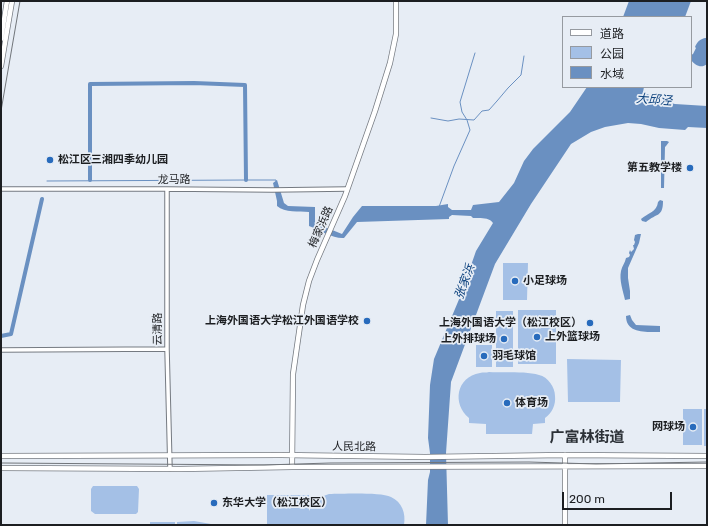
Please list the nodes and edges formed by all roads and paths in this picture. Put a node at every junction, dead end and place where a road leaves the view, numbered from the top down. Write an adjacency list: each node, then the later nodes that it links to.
1 (7, 1): 4 (main road)
2 (12, 1): 5 (main road)
3 (396, 1): 8 (main road, 梅家浜路)
4 (1, 39)
5 (1, 66)
6 (1, 189): 7 (street, 龙马路)
7 (167, 189): 8 (street, 龙马路); 9 (street, 云清路)
8 (347, 189): 13 (main road, 梅家浜路)
9 (167, 349): 10 (street); 12 (street, 云清路)
10 (1, 350)
11 (565, 454): 13 (main road, 人民北路); 15 (main road, 人民北路); 16 (main road)
12 (169, 455): 13 (main road, 人民北路); 14 (main road, 人民北路); 20 (street, 云清路)
13 (292, 455): 18 (main road, 梅家浜路)
14 (1, 456)
15 (707, 456)
16 (565, 466): 17 (main road, 人民北路); 18 (main road, 人民北路); 21 (main road)
17 (707, 466)
18 (292, 467): 20 (main road, 人民北路)
19 (1, 468): 20 (main road, 人民北路)
20 (170, 469)
21 (565, 525)

